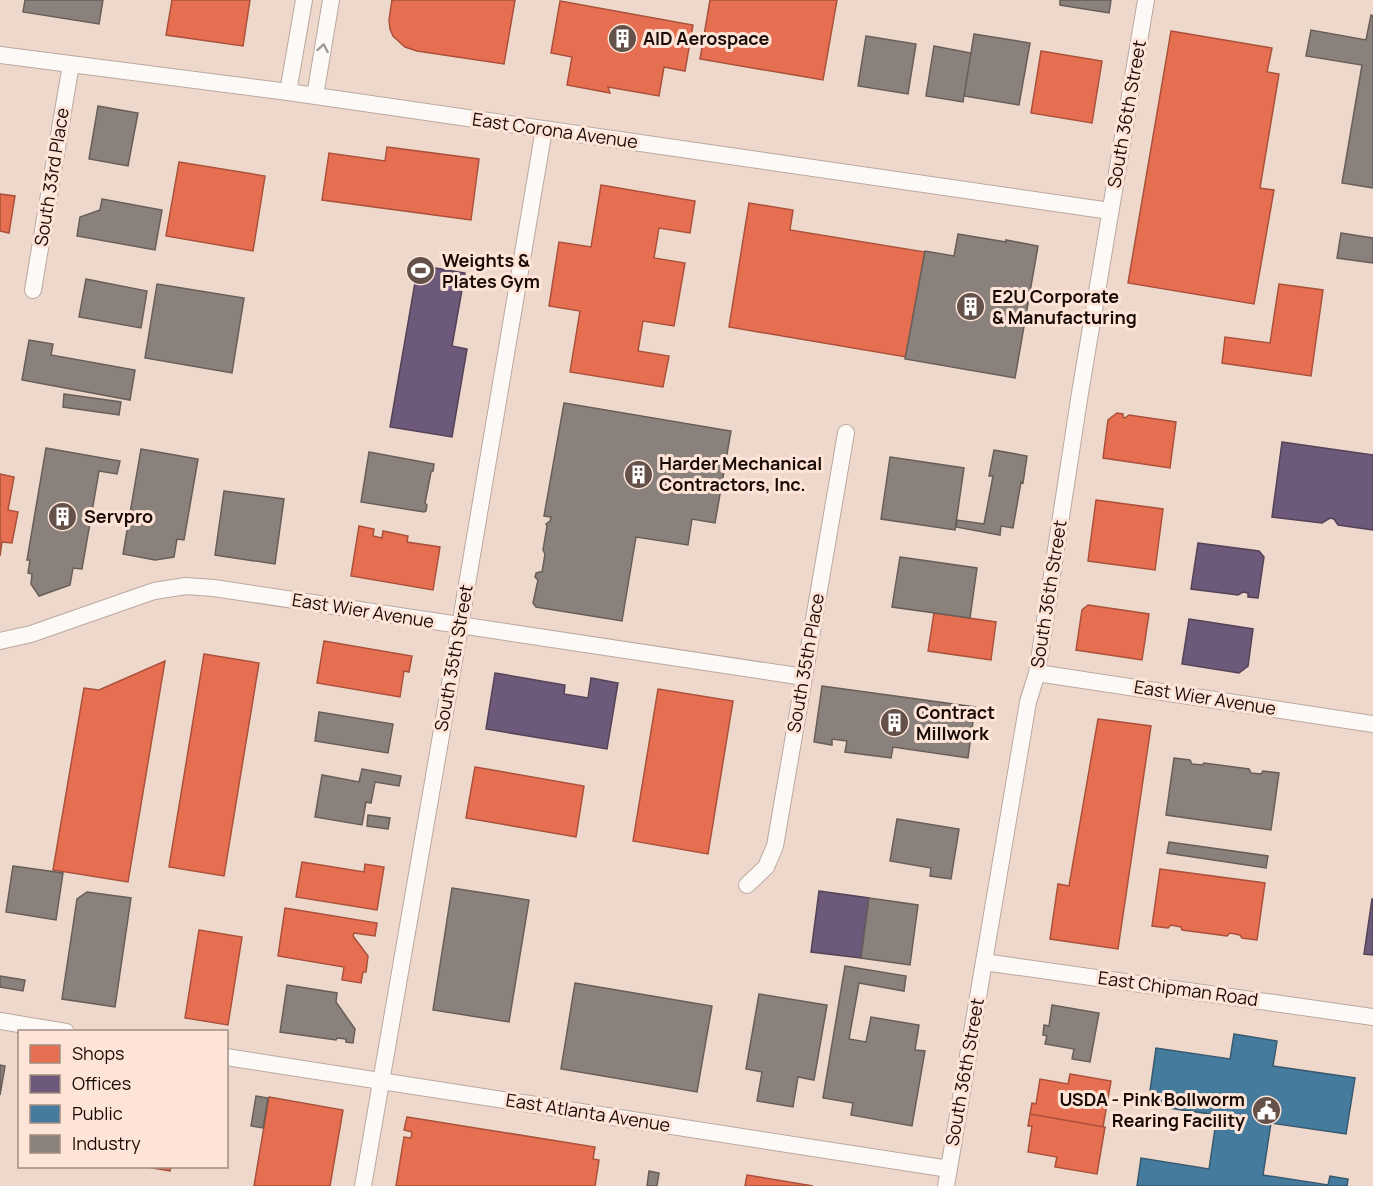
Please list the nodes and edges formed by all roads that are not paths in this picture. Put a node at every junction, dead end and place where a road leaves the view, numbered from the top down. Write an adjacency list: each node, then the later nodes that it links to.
1 (304, 0): 6 (street)
2 (331, 0): 7 (street, one-way to 2)
3 (1146, 0): 9 (street, South 36th Street)
4 (0, 55): 5 (street, East Corona Avenue)
5 (71, 64): 6 (street, East Corona Avenue); 10 (street, South 33rd Place)
6 (288, 92): 7 (street, East Corona Avenue)
7 (315, 96): 8 (street, East Corona Avenue)
8 (544, 129): 9 (street, East Corona Avenue); 12 (street, South 35th Street)
9 (1110, 211): 14 (street, South 36th Street)
10 (33, 290)
11 (846, 433): 15 (street, South 35th Place)
12 (460, 626): 13 (street, East Wier Avenue); 15 (street, East Wier Avenue); 23 (street, South 35th Street)
13 (0, 641)
14 (1037, 673): 16 (street, East Wier Avenue); 18 (street, South 36th Street)
15 (804, 677): 17 (street, South 35th Place)
16 (1373, 724)
17 (747, 885)
18 (984, 962): 19 (street, East Chipman Road); 24 (street, South 36th Street)
19 (1373, 1017)
20 (0, 1021): 21 (street)
21 (54, 1030)
22 (228, 1057): 23 (street, East Atlanta Avenue)
23 (381, 1081): 24 (street, East Atlanta Avenue); 25 (street, South 35th Street)
24 (947, 1178)
25 (363, 1186)

